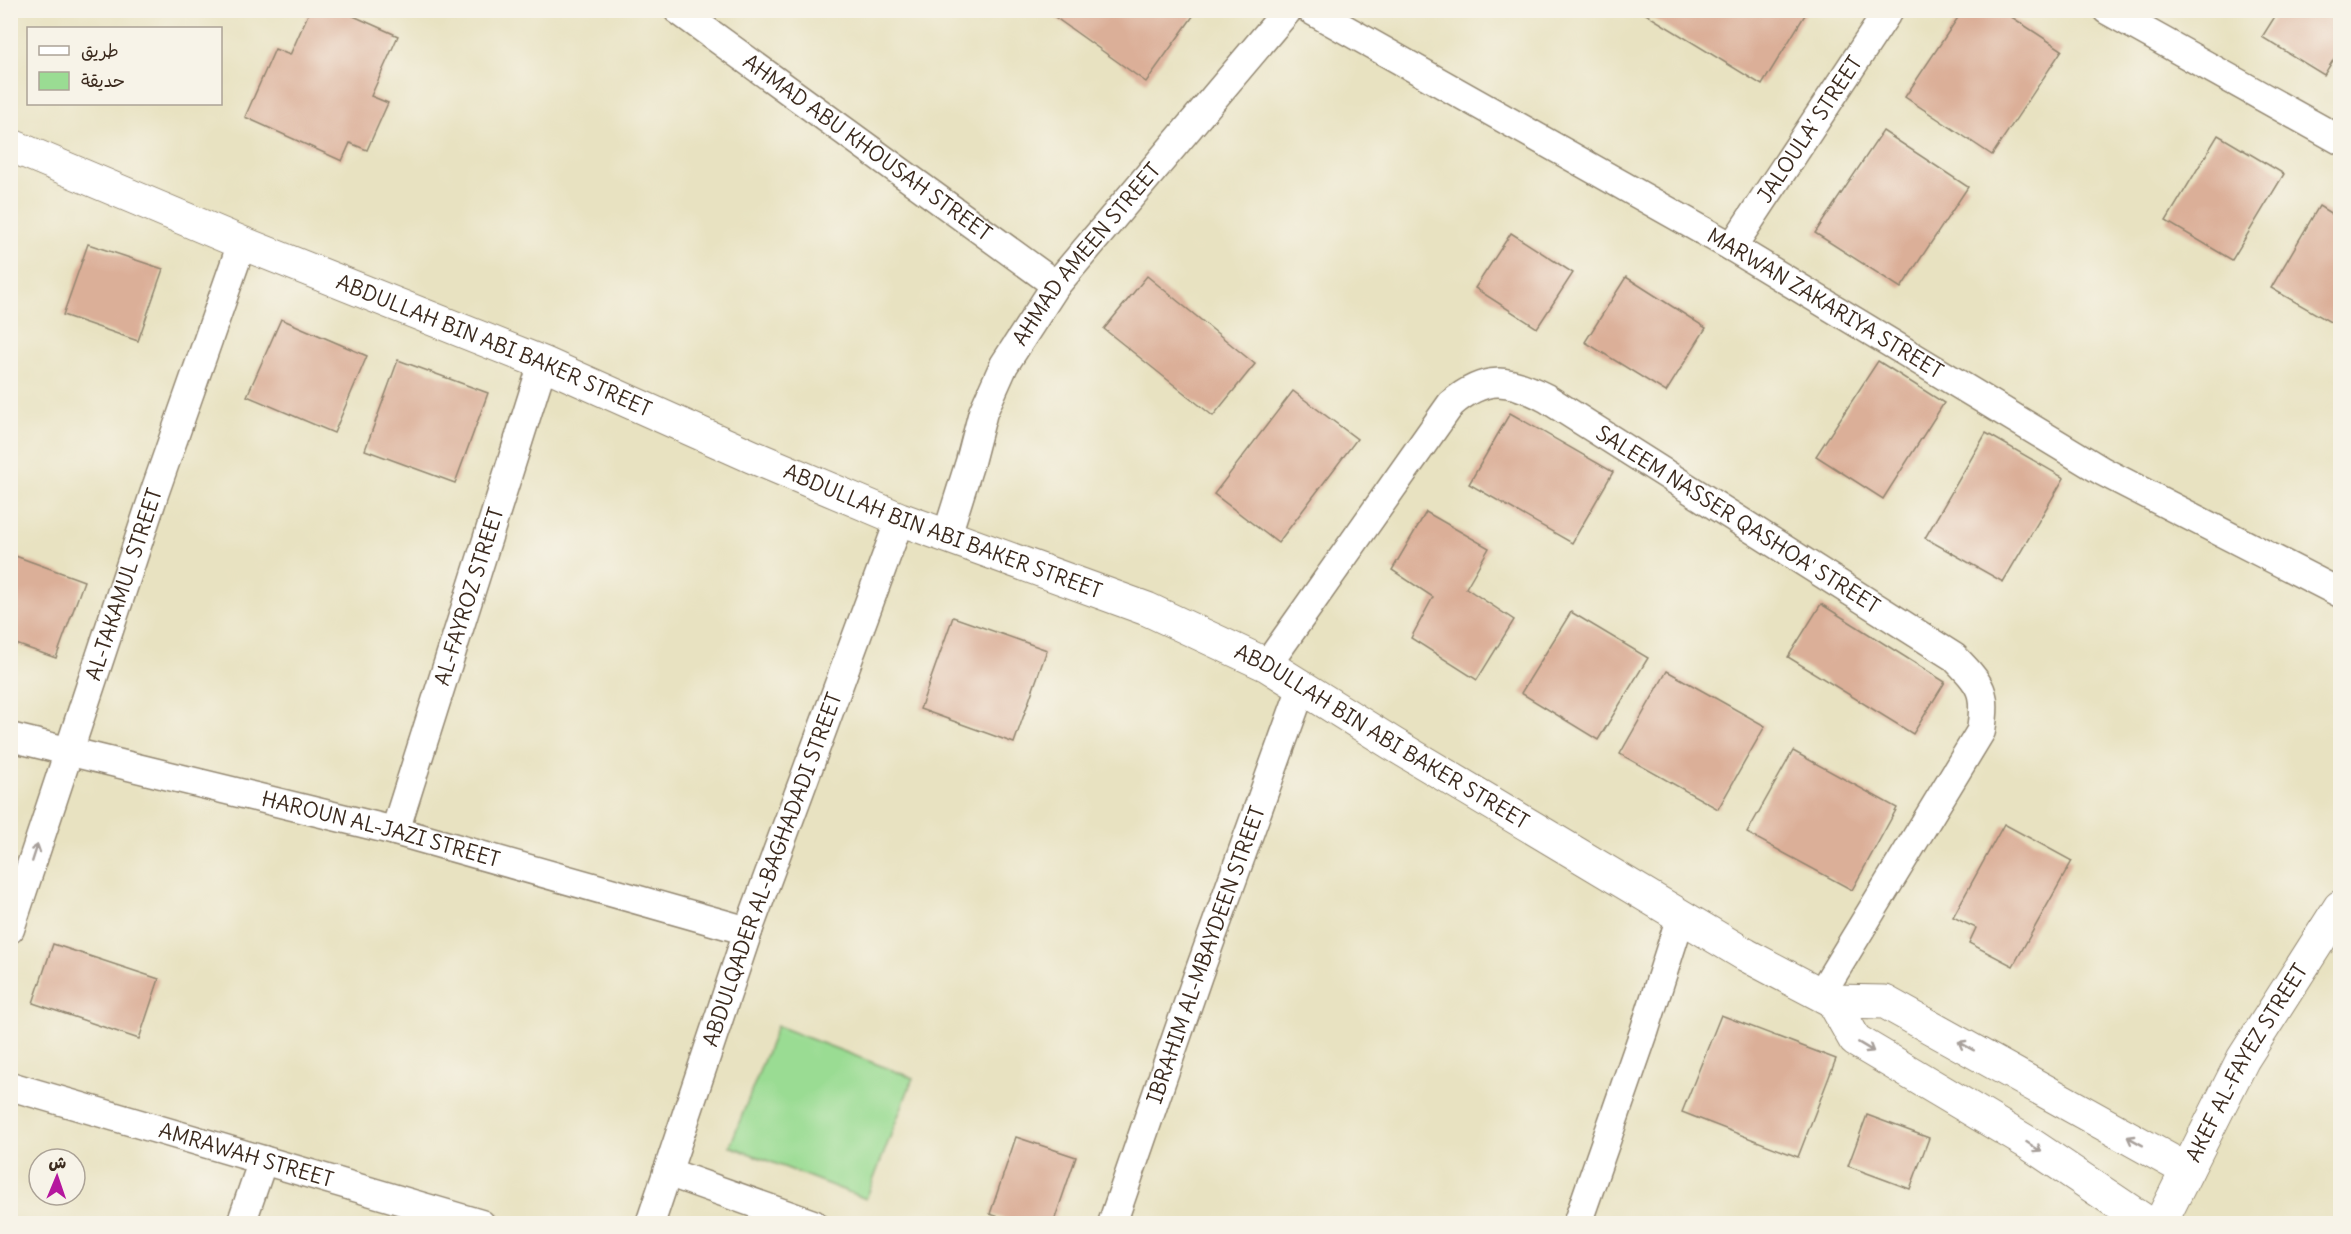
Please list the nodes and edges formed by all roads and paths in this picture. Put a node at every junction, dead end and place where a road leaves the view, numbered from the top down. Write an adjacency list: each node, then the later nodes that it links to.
1 (678, 10): 10 (street, AHMAD ABU KHOUSAH STREET)
2 (1288, 10): 10 (street, AHMAD AMEEN STREET)
3 (1311, 10): 9 (street, MARWAN ZAKARIYA STREET)
4 (1889, 10): 9 (street, JALOULA’ STREET)
5 (2107, 10): 6 (street)
6 (2340, 140)
7 (10, 145): 8 (street, ABDULLAH BIN ABI BAKER STREET)
8 (242, 243): 11 (street, ABDULLAH BIN ABI BAKER STREET); 18 (street, AL-TAKAMUL STREET)
9 (1732, 247): 14 (street, MARWAN ZAKARIYA STREET)
10 (1056, 285): 13 (street, AHMAD AMEEN STREET)
11 (543, 363): 12 (street, ABDULLAH BIN ABI BAKER STREET); 19 (street, AL-FAYROZ STREET)
12 (900, 519): 13 (street, ABDULLAH BIN ABI BAKER STREET); 23 (street, ABDULQADER AL-BAGHADADI STREET)
13 (948, 535): 15 (street, ABDULLAH BIN ABI BAKER STREET)
14 (2340, 593)
15 (1267, 665): 16 (street, ABDULLAH BIN ABI BAKER STREET); 24 (street, SALEEM NASSER QASHOA' STREET)
16 (1302, 687): 21 (street, ABDULLAH BIN ABI BAKER STREET); 33 (street, IBRAHIM AL-MBAYDEEN STREET)
17 (10, 737): 18 (street, HAROUN AL-JAZI STREET)
18 (68, 751): 19 (street, HAROUN AL-JAZI STREET); 22 (street, AL-TAKAMUL STREET, one-way to 18)
19 (395, 831): 23 (street, HAROUN AL-JAZI STREET)
20 (2340, 907): 27 (street, AKEF AL-FAYEZ STREET)
21 (1681, 916): 24 (street, ABDULLAH BIN ABI BAKER STREET); 34 (street)
22 (10, 929)
23 (748, 931): 28 (street, ABDULQADER AL-BAGHADADI STREET)
24 (1827, 997): 27 (street, ABDULLAH BIN ABI BAKER STREET, one-way to 24); 35 (street, one-way to 35)
25 (10, 1086): 26 (street, AMRAWAH STREET)
26 (263, 1160): 29 (street); 30 (street, AMRAWAH STREET)
27 (2187, 1170): 36 (street, AKEF AL-FAYEZ STREET)
28 (667, 1172): 31 (street, ABDULQADER AL-BAGHADADI STREET); 32 (street)
29 (241, 1224)
30 (481, 1224)
31 (650, 1224)
32 (813, 1224)
33 (1112, 1224)
34 (1576, 1224)
35 (2149, 1224)
36 (2160, 1224)

